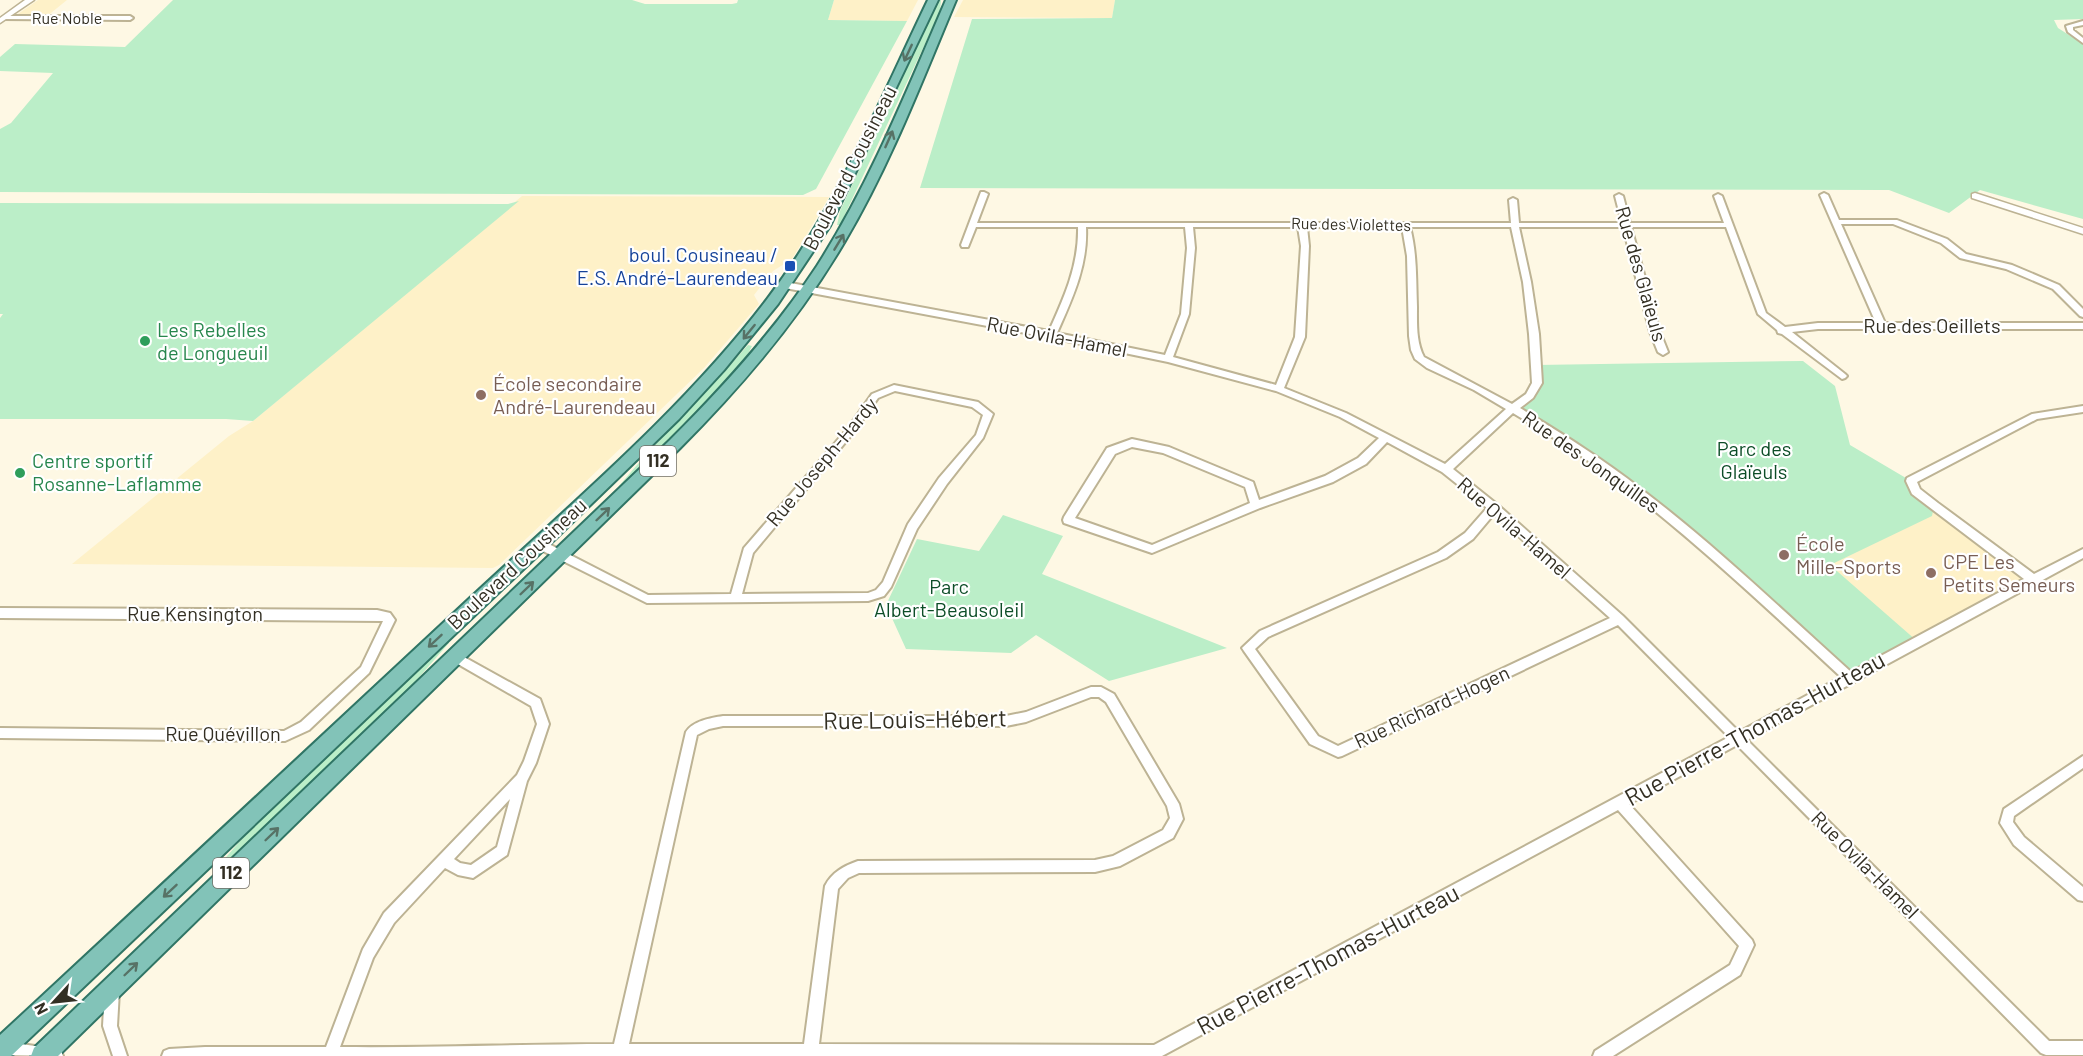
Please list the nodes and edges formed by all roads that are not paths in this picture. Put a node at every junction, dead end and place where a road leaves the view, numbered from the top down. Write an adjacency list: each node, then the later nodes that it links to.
1 (30, 0): 5 (street)
2 (933, 0): 25 (main road, Boulevard Cousineau / 112, one-way to 25)
3 (951, 0): 26 (main road, Boulevard Cousineau / 112, one-way to 3)
4 (130, 18): 5 (street, Rue Noble)
5 (2, 20)
6 (2079, 23): 7 (street)
7 (2083, 41)
8 (984, 194): 18 (street)
9 (1824, 195): 14 (street)
10 (1619, 196): 17 (street, Rue des Glaïeuls)
11 (1718, 196): 21 (street)
12 (1975, 196): 23 (street)
13 (1513, 200): 22 (street)
14 (1836, 222): 27 (street); 28 (street)
15 (1302, 223): 19 (street, Rue des Violettes); 20 (street, Rue des Violettes); 35 (street)
16 (1082, 224): 18 (street, Rue des Violettes); 19 (street, Rue des Violettes); 31 (street)
17 (1625, 224): 21 (street, Rue des Violettes); 22 (street, Rue des Violettes); 32 (street, Rue des Glaïeuls)
18 (973, 225): 24 (street)
19 (1189, 225): 33 (street)
20 (1405, 225): 22 (street, Rue des Violettes); 36 (street, Rue des Jonquilles)
21 (1729, 225): 30 (street)
22 (1515, 226): 36 (street)
23 (2083, 231)
24 (965, 245)
25 (785, 285): 26 (street, Rue Ovila-Hamel); 42 (main road, Boulevard Cousineau / 112, one-way to 42)
26 (808, 290): 31 (street, Rue Ovila-Hamel); 44 (main road, Boulevard Cousineau / 112, one-way to 26)
27 (2083, 314)
28 (1882, 326): 29 (street, Rue des Oeillets); 30 (street, Rue des Oeillets)
29 (2083, 326)
30 (1781, 331): 34 (street)
31 (1052, 335): 33 (street, Rue Ovila-Hamel)
32 (1663, 352)
33 (1168, 359): 35 (street, Rue Ovila-Hamel)
34 (1842, 376)
35 (1279, 389): 38 (street, Rue Ovila-Hamel)
36 (1513, 408): 39 (street); 51 (street, Rue des Jonquilles)
37 (2083, 409): 45 (street)
38 (1384, 438): 39 (street, Rue Ovila-Hamel); 40 (street)
39 (1446, 469): 41 (street, Rue Ovila-Hamel)
40 (1256, 505): 40 (street)
41 (1494, 508): 49 (street, Rue Ovila-Hamel); 49 (street, Rue Richard-Hogen)
42 (539, 544): 44 (street, Rue Joseph-Hardy); 61 (main road, Boulevard Cousineau / 112, one-way to 61)
43 (2083, 553): 45 (street, Rue Pierre-Thomas-Hurteau)
44 (561, 555): 46 (street, Rue Joseph-Hardy); 50 (main road, Boulevard Cousineau / 112, one-way to 44)
45 (2032, 579): 51 (street, Rue Pierre-Thomas-Hurteau)
46 (735, 599): 46 (street, Rue Joseph-Hardy)
47 (0, 614): 48 (street, Rue Kensington)
48 (388, 619): 52 (street, Rue Quévillon)
49 (1619, 619): 53 (street, Rue Ovila-Hamel)
50 (454, 657): 55 (street); 59 (main road, Boulevard Cousineau / 112, one-way to 50)
51 (1849, 677): 53 (street, Rue Pierre-Thomas-Hurteau)
52 (0, 733)
53 (1740, 738): 56 (street, Rue Pierre-Thomas-Hurteau); 60 (street, Rue Ovila-Hamel)
54 (2083, 761): 58 (street)
55 (521, 779): 57 (street); 57 (street)
56 (1620, 803): 65 (street, Rue Pierre-Thomas-Hurteau); 69 (street)
57 (443, 860): 63 (street)
58 (2083, 895)
59 (112, 987): 66 (main road, Boulevard Cousineau / 112); 67 (street)
60 (2083, 1048)
61 (1, 1049): 66 (street)
62 (620, 1051): 63 (street, Rue Pierre-Thomas-Hurteau); 64 (street, Rue Pierre-Thomas-Hurteau); 64 (street, Rue Louis-Hébert)
63 (330, 1054): 68 (street, Rue Pierre-Thomas-Hurteau)
64 (810, 1054): 65 (street, Rue Pierre-Thomas-Hurteau)
65 (1156, 1054)
66 (47, 1055)
67 (120, 1056)
68 (169, 1056)
69 (1600, 1056)

